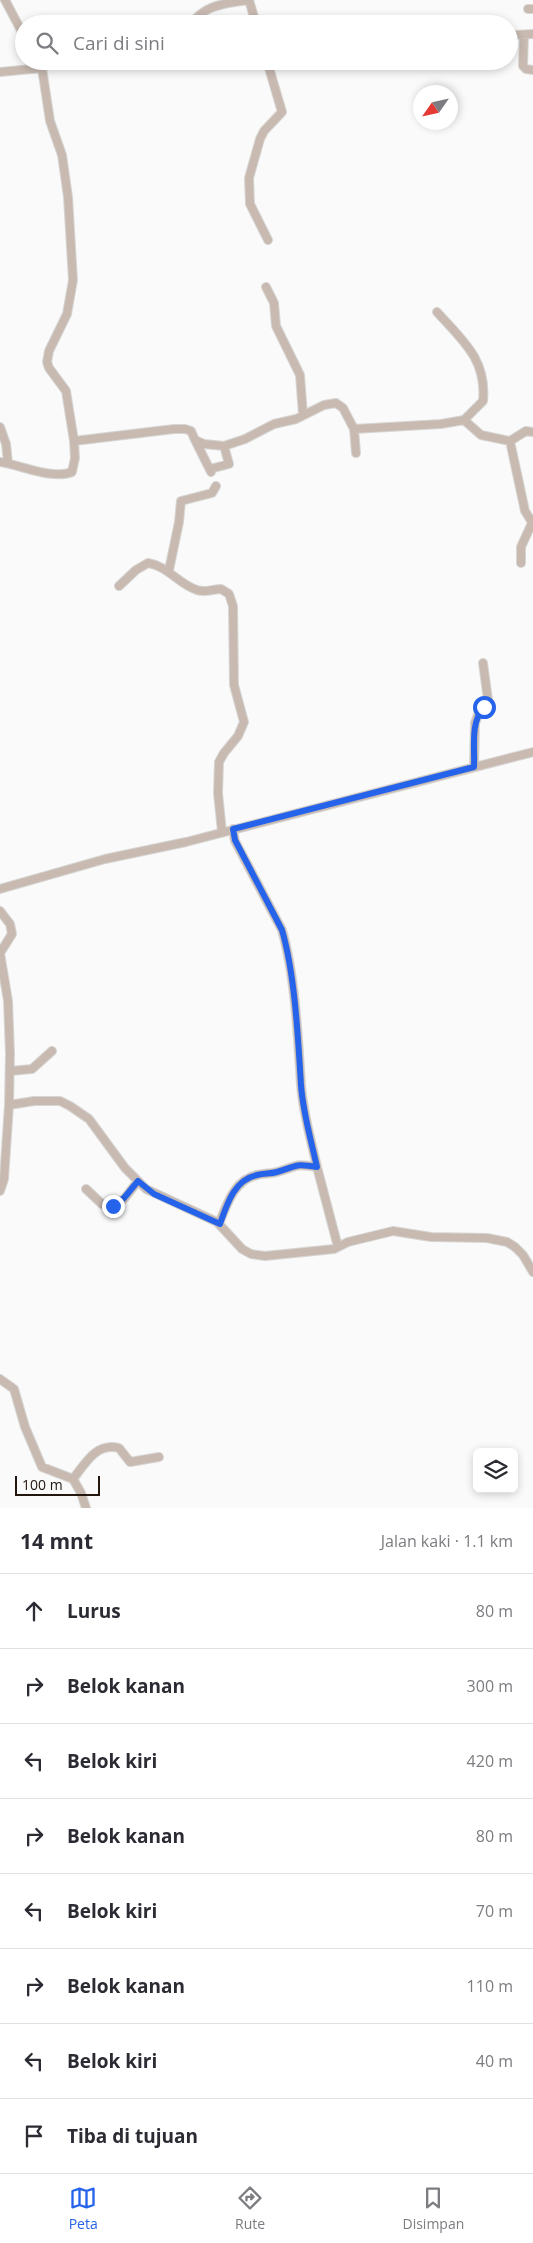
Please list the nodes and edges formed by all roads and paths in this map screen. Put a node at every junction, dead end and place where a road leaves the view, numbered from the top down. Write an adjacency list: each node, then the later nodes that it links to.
1 (5, 0): 5 (street)
2 (248, 0): 3 (street); 4 (street)
3 (198, 15)
4 (253, 15)
5 (15, 19)
6 (533, 34): 8 (street)
7 (518, 35): 8 (street)
8 (524, 35): 12 (street)
9 (15, 69): 13 (street)
10 (41, 70): 23 (street)
11 (270, 70): 14 (street)
12 (533, 70)
13 (0, 72)
14 (268, 240)
15 (266, 287): 17 (street)
16 (436, 312): 18 (street)
17 (303, 415): 20 (street); 25 (street)
18 (464, 420): 20 (street); 24 (street)
19 (0, 427): 27 (street)
20 (359, 429): 26 (street)
21 (533, 432): 24 (street)
22 (195, 440): 23 (street); 25 (street); 25 (street)
23 (74, 441): 27 (street)
24 (510, 441): 29 (street)
25 (224, 446)
26 (356, 453)
27 (4, 463)
28 (216, 486): 31 (street)
29 (533, 524): 30 (street)
30 (521, 563)
31 (168, 570): 32 (street); 37 (street)
32 (119, 586)
33 (483, 663): 35 (street)
34 (533, 752): 35 (street)
35 (474, 767): 36 (street)
36 (233, 829): 37 (street); 44 (street)
37 (222, 832): 38 (street)
38 (0, 889)
39 (0, 911): 41 (street)
40 (52, 1051): 41 (street)
41 (10, 1075): 42 (street); 43 (street)
42 (0, 1078)
43 (9, 1105): 45 (street); 47 (street)
44 (317, 1167): 48 (street); 49 (street)
45 (138, 1181): 46 (street); 48 (street)
46 (86, 1189)
47 (0, 1191)
48 (220, 1224): 49 (street)
49 (338, 1247): 51 (street)
50 (532, 1253): 51 (street)
51 (523, 1255): 52 (street)
52 (533, 1272)
53 (0, 1379): 55 (street)
54 (159, 1457): 55 (street)
55 (73, 1479): 56 (street)
56 (86, 1508)

